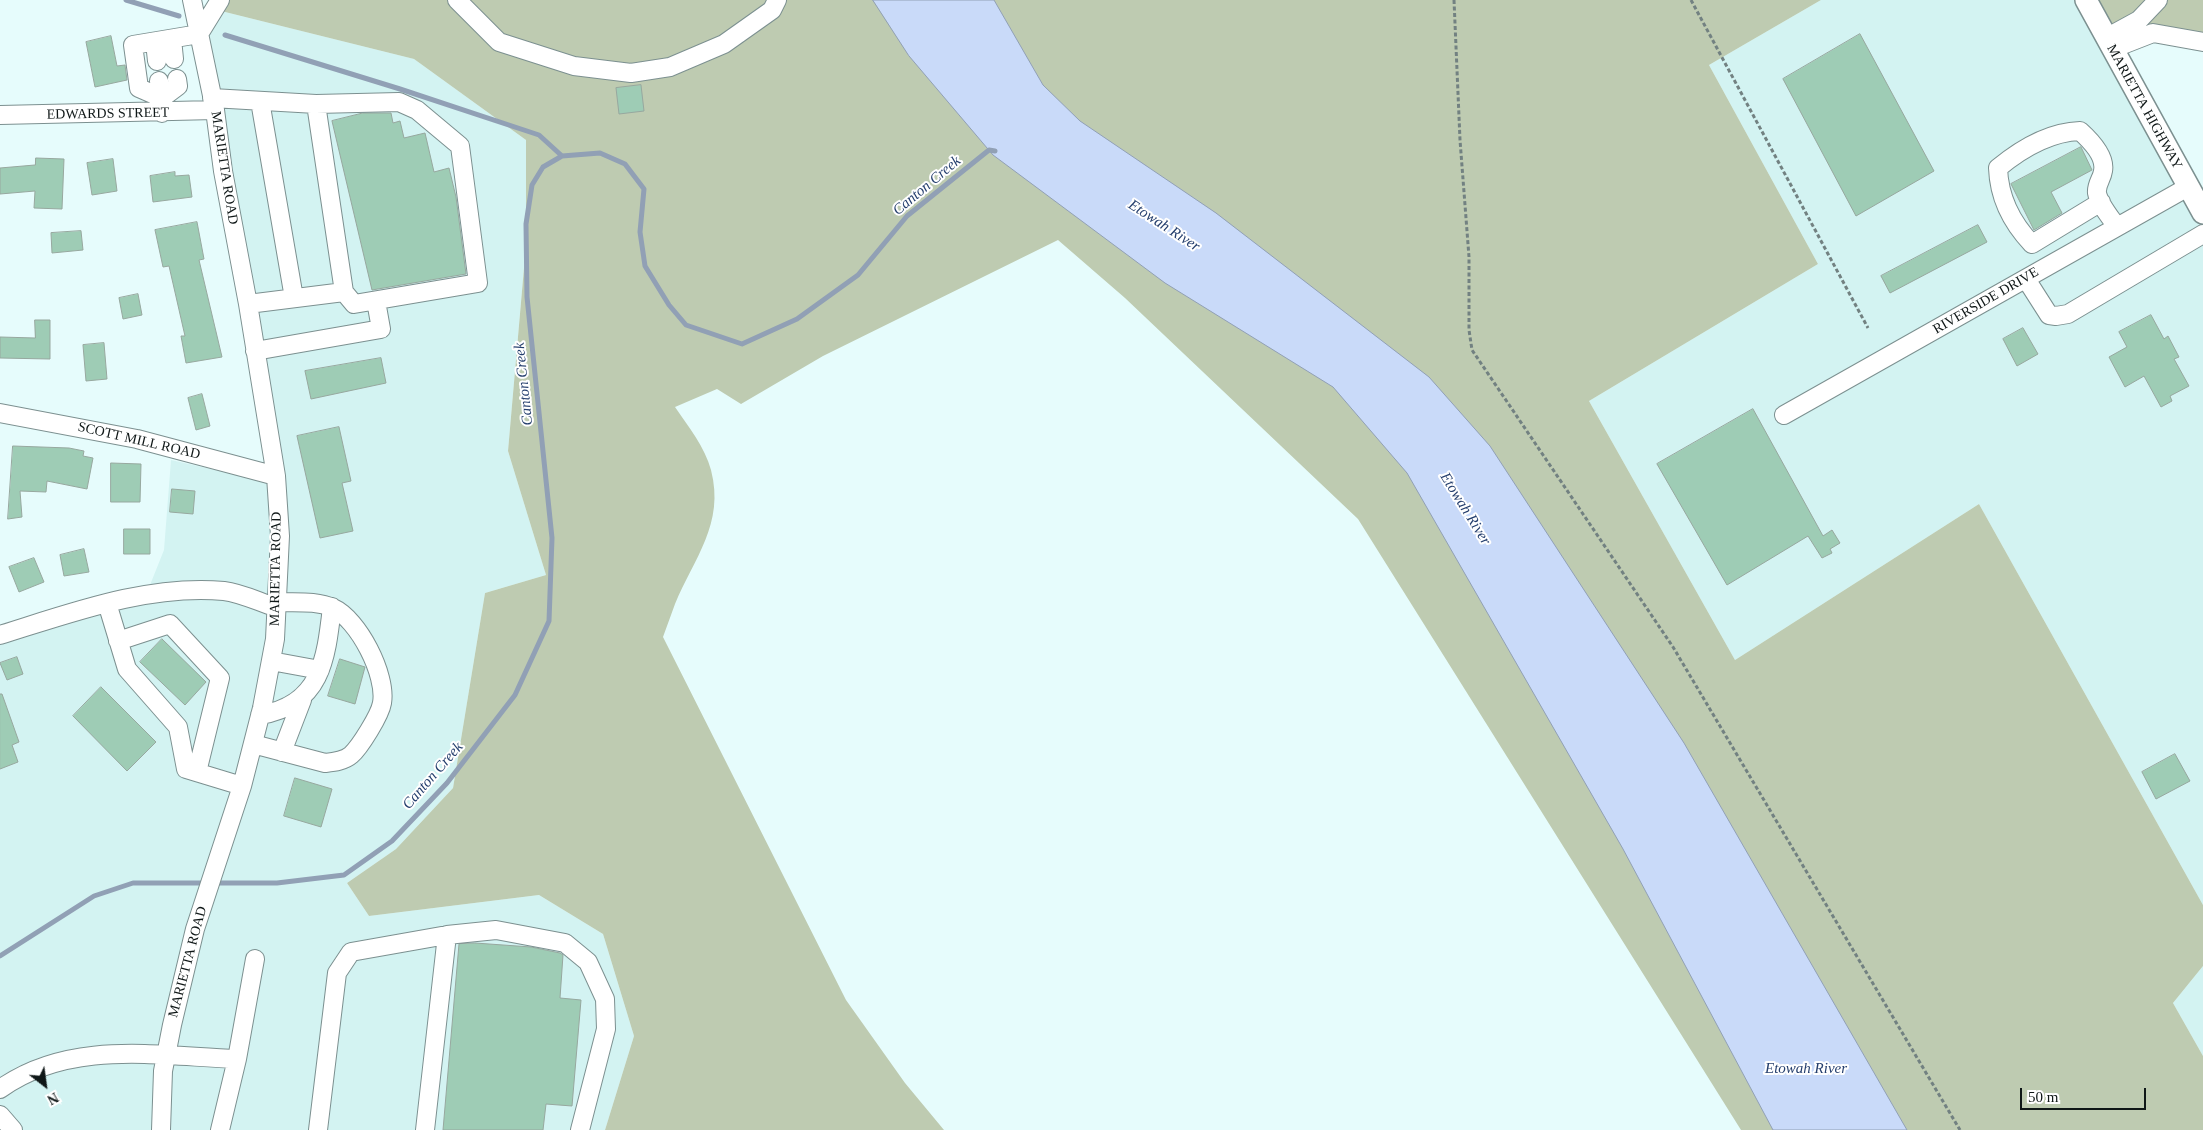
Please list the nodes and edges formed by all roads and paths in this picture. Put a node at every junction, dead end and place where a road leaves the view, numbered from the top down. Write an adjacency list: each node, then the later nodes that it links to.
1 (192, 0): 9 (street, MARIETTA ROAD)
2 (220, 0): 9 (street)
3 (457, 0): 4 (street)
4 (777, 0)
5 (1454, 0): 59 (path)
6 (1691, 0): 29 (path)
7 (2086, 0): 12 (main road, MARIETTA HIGHWAY)
8 (2158, 0): 12 (street)
9 (199, 34): 10 (street); 16 (street, MARIETTA ROAD)
10 (163, 41): 13 (street); 14 (street)
11 (2203, 42): 12 (street)
12 (2109, 43): 19 (main road, MARIETTA HIGHWAY)
13 (166, 60)
14 (165, 93): 16 (street, EDWARDS STREET); 18 (street, EDWARDS STREET)
15 (260, 101): 16 (street, EDWARDS STREET); 17 (street, EDWARDS STREET); 26 (street)
16 (214, 104): 28 (street, MARIETTA ROAD)
17 (316, 104): 25 (street); 27 (street, EDWARDS STREET)
18 (0, 115)
19 (2188, 187): 21 (main road, MARIETTA HIGHWAY); 22 (street, RIVERSIDE DRIVE)
20 (2101, 202): 20 (street); 22 (street)
21 (2203, 213)
22 (2117, 227): 24 (street, RIVERSIDE DRIVE)
23 (2203, 234): 24 (street)
24 (2026, 279): 32 (street, RIVERSIDE DRIVE)
25 (344, 292): 26 (street); 27 (street)
26 (294, 298): 28 (street)
27 (376, 302): 30 (street)
28 (248, 304): 30 (street, MARIETTA ROAD)
29 (1868, 328)
30 (256, 351): 33 (street, MARIETTA ROAD)
31 (0, 413): 33 (street, SCOTT MILL ROAD)
32 (1784, 415)
33 (276, 476): 35 (street, MARIETTA ROAD)
34 (107, 603): 35 (street); 37 (street); 38 (street)
35 (276, 604): 36 (street); 39 (street, MARIETTA ROAD)
36 (332, 607): 40 (street); 44 (street)
37 (0, 635)
38 (118, 641): 45 (street); 45 (street)
39 (271, 661): 40 (street); 42 (street, MARIETTA ROAD)
40 (320, 670): 41 (street)
41 (302, 700): 42 (street); 44 (street)
42 (260, 715): 43 (street, MARIETTA ROAD)
43 (253, 744): 44 (street); 46 (street, MARIETTA ROAD)
44 (282, 752)
45 (197, 772): 46 (street)
46 (242, 786): 49 (street, MARIETTA ROAD)
47 (447, 935): 56 (street); 57 (street); 58 (street)
48 (254, 959): 50 (street)
49 (166, 1057): 50 (street); 51 (street); 54 (street, MARIETTA ROAD)
50 (237, 1059): 55 (street)
51 (0, 1089)
52 (0, 1115): 53 (street)
53 (13, 1130)
54 (161, 1130)
55 (220, 1130)
56 (318, 1130)
57 (425, 1130)
58 (580, 1130)
59 (1960, 1130)

